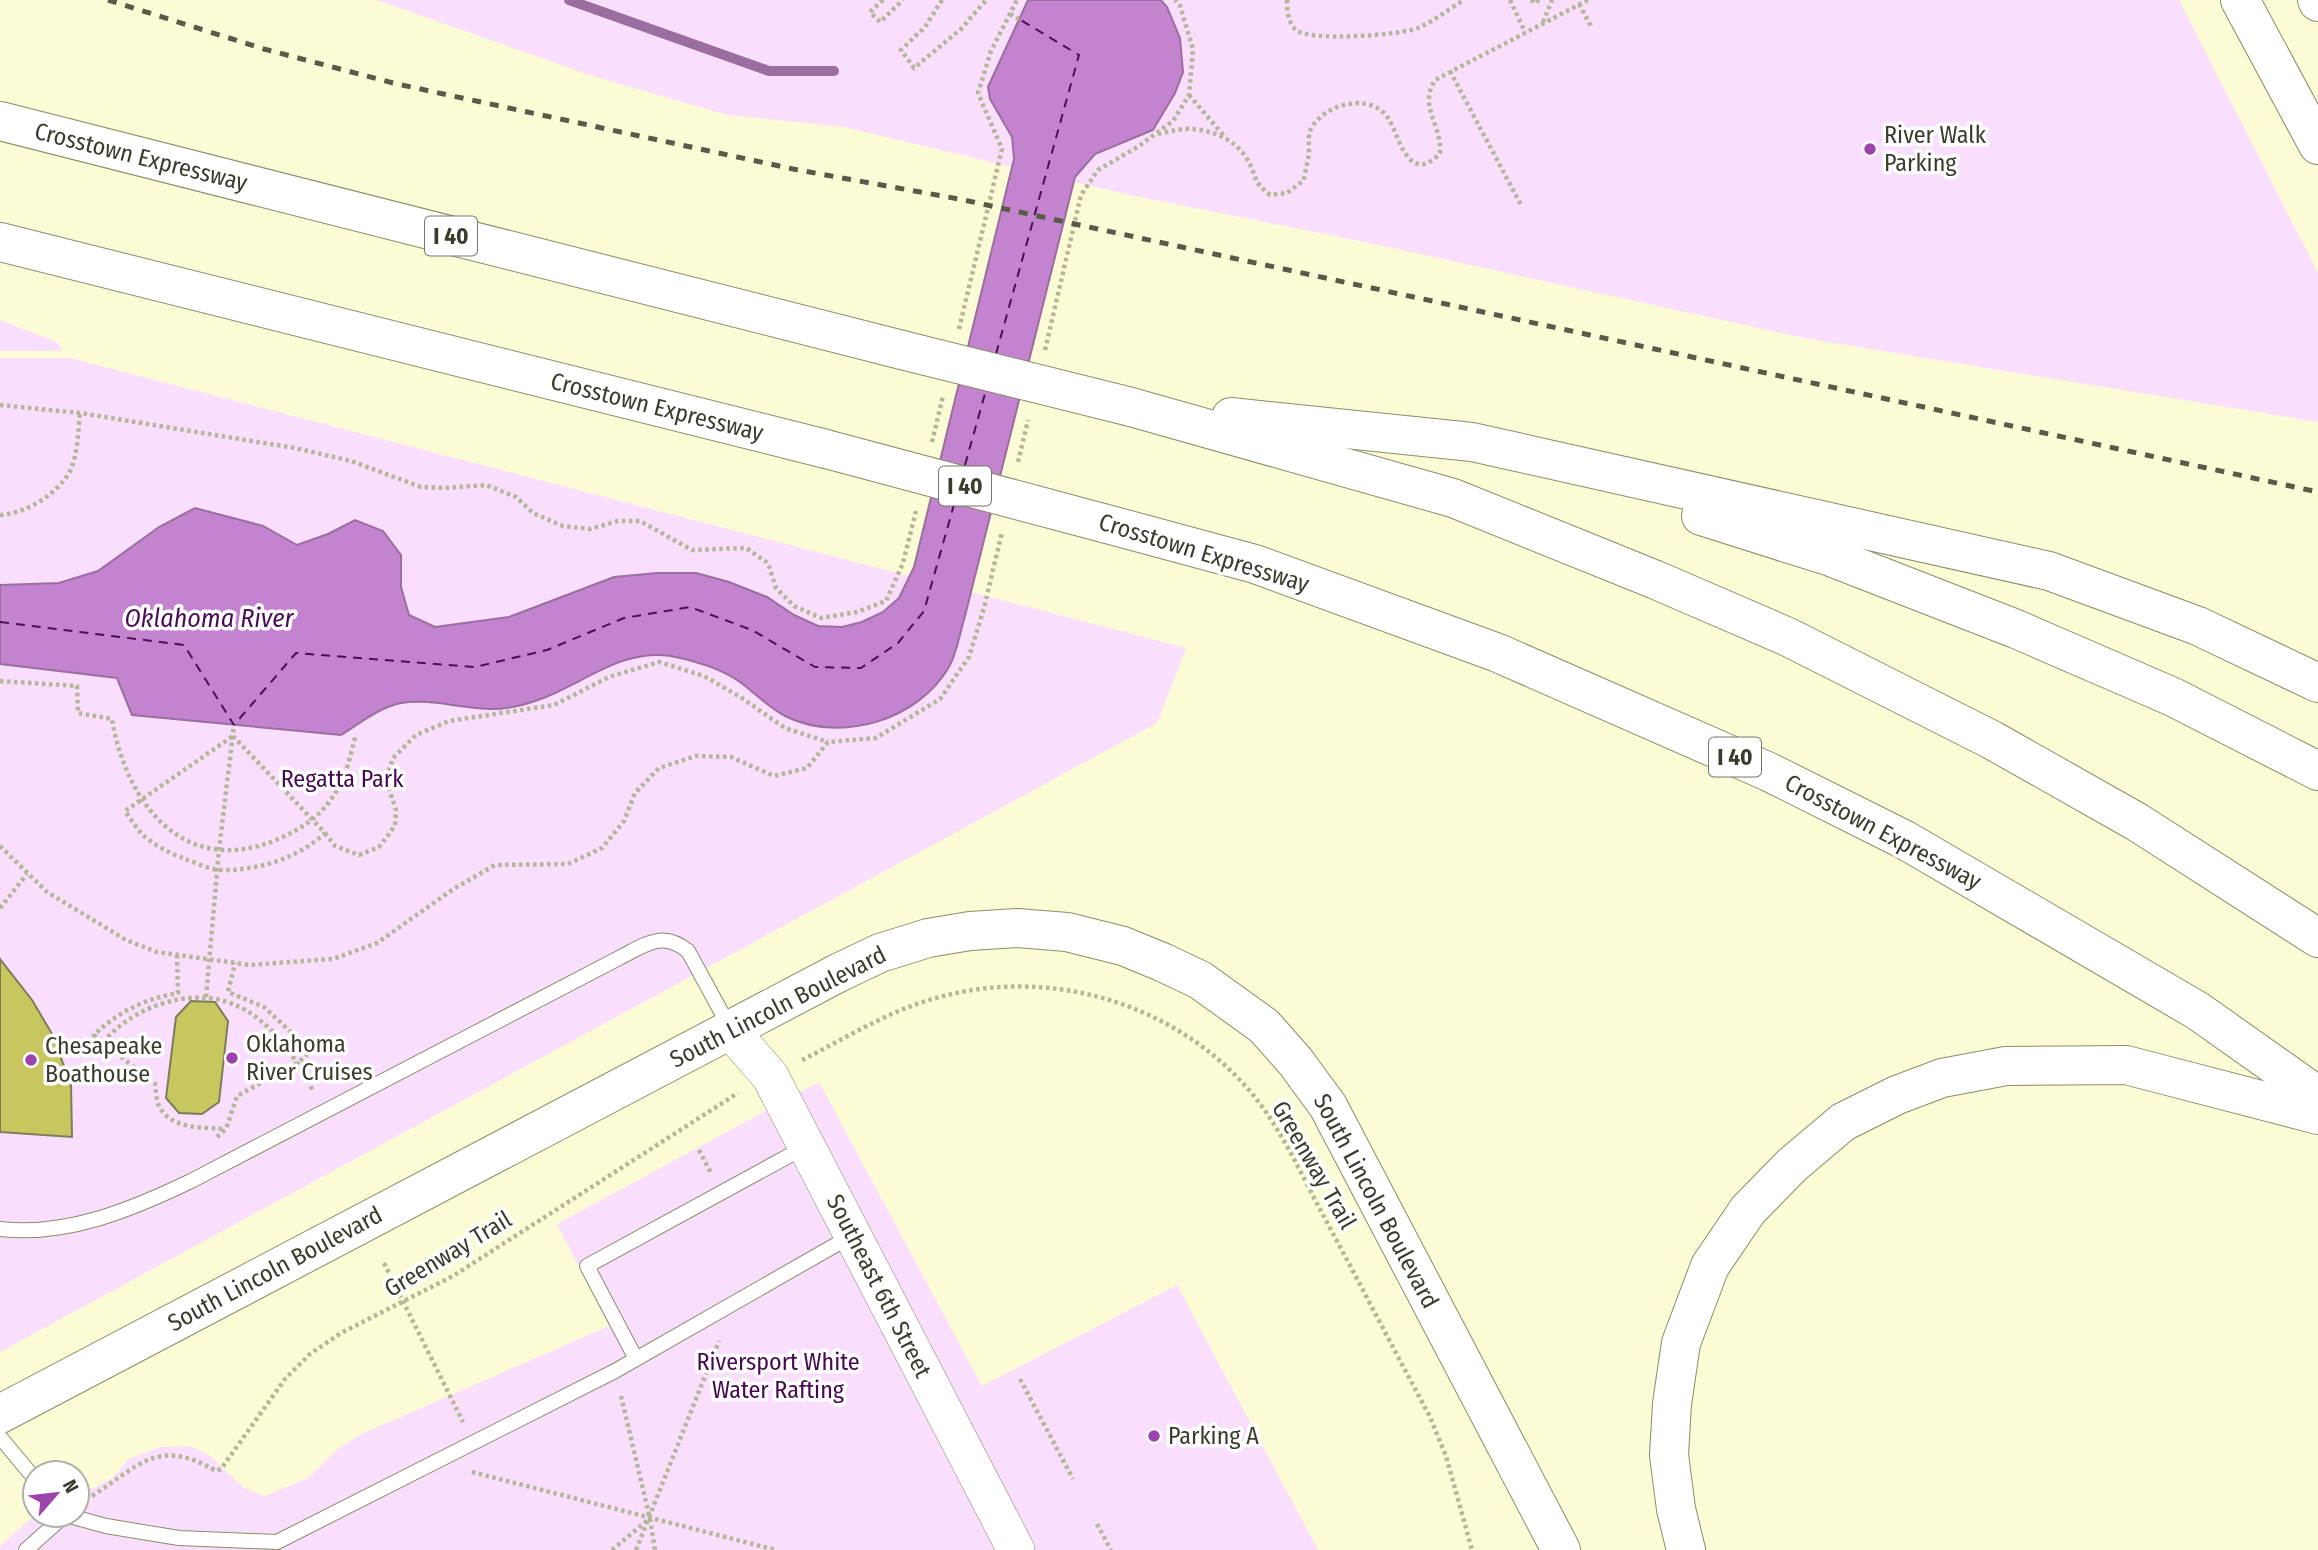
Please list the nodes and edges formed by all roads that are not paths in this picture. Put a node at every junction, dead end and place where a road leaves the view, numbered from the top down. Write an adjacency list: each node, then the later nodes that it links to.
1 (2240, 0): 3 (main road)
2 (0, 121): 5 (main road, Crosstown Expressway / I 40, bridge)
3 (2318, 145)
4 (0, 242): 11 (main road, Crosstown Expressway / I 40, bridge)
5 (1131, 407): 6 (main road); 9 (main road, Crosstown Expressway / I 40)
6 (1472, 442): 7 (main road); 8 (main road)
7 (2318, 683)
8 (2318, 771)
9 (2318, 938)
10 (730, 1030): 13 (street, Southeast 6th Street); 14 (lane); 17 (main road, South Lincoln Boulevard); 24 (main road, South Lincoln Boulevard)
11 (2318, 1096)
12 (2318, 1115): 25 (main road)
13 (806, 1146): 15 (street, Southeast 6th Street); 16 (lane)
14 (0, 1228)
15 (854, 1235): 16 (lane); 23 (street, Southeast 6th Street)
16 (636, 1359): 20 (lane)
17 (0, 1414)
18 (0, 1437): 19 (lane)
19 (21, 1462)
20 (91, 1521)
21 (49, 1529): 22 (lane)
22 (26, 1550)
23 (1016, 1550)
24 (1561, 1550)
25 (1686, 1550)

